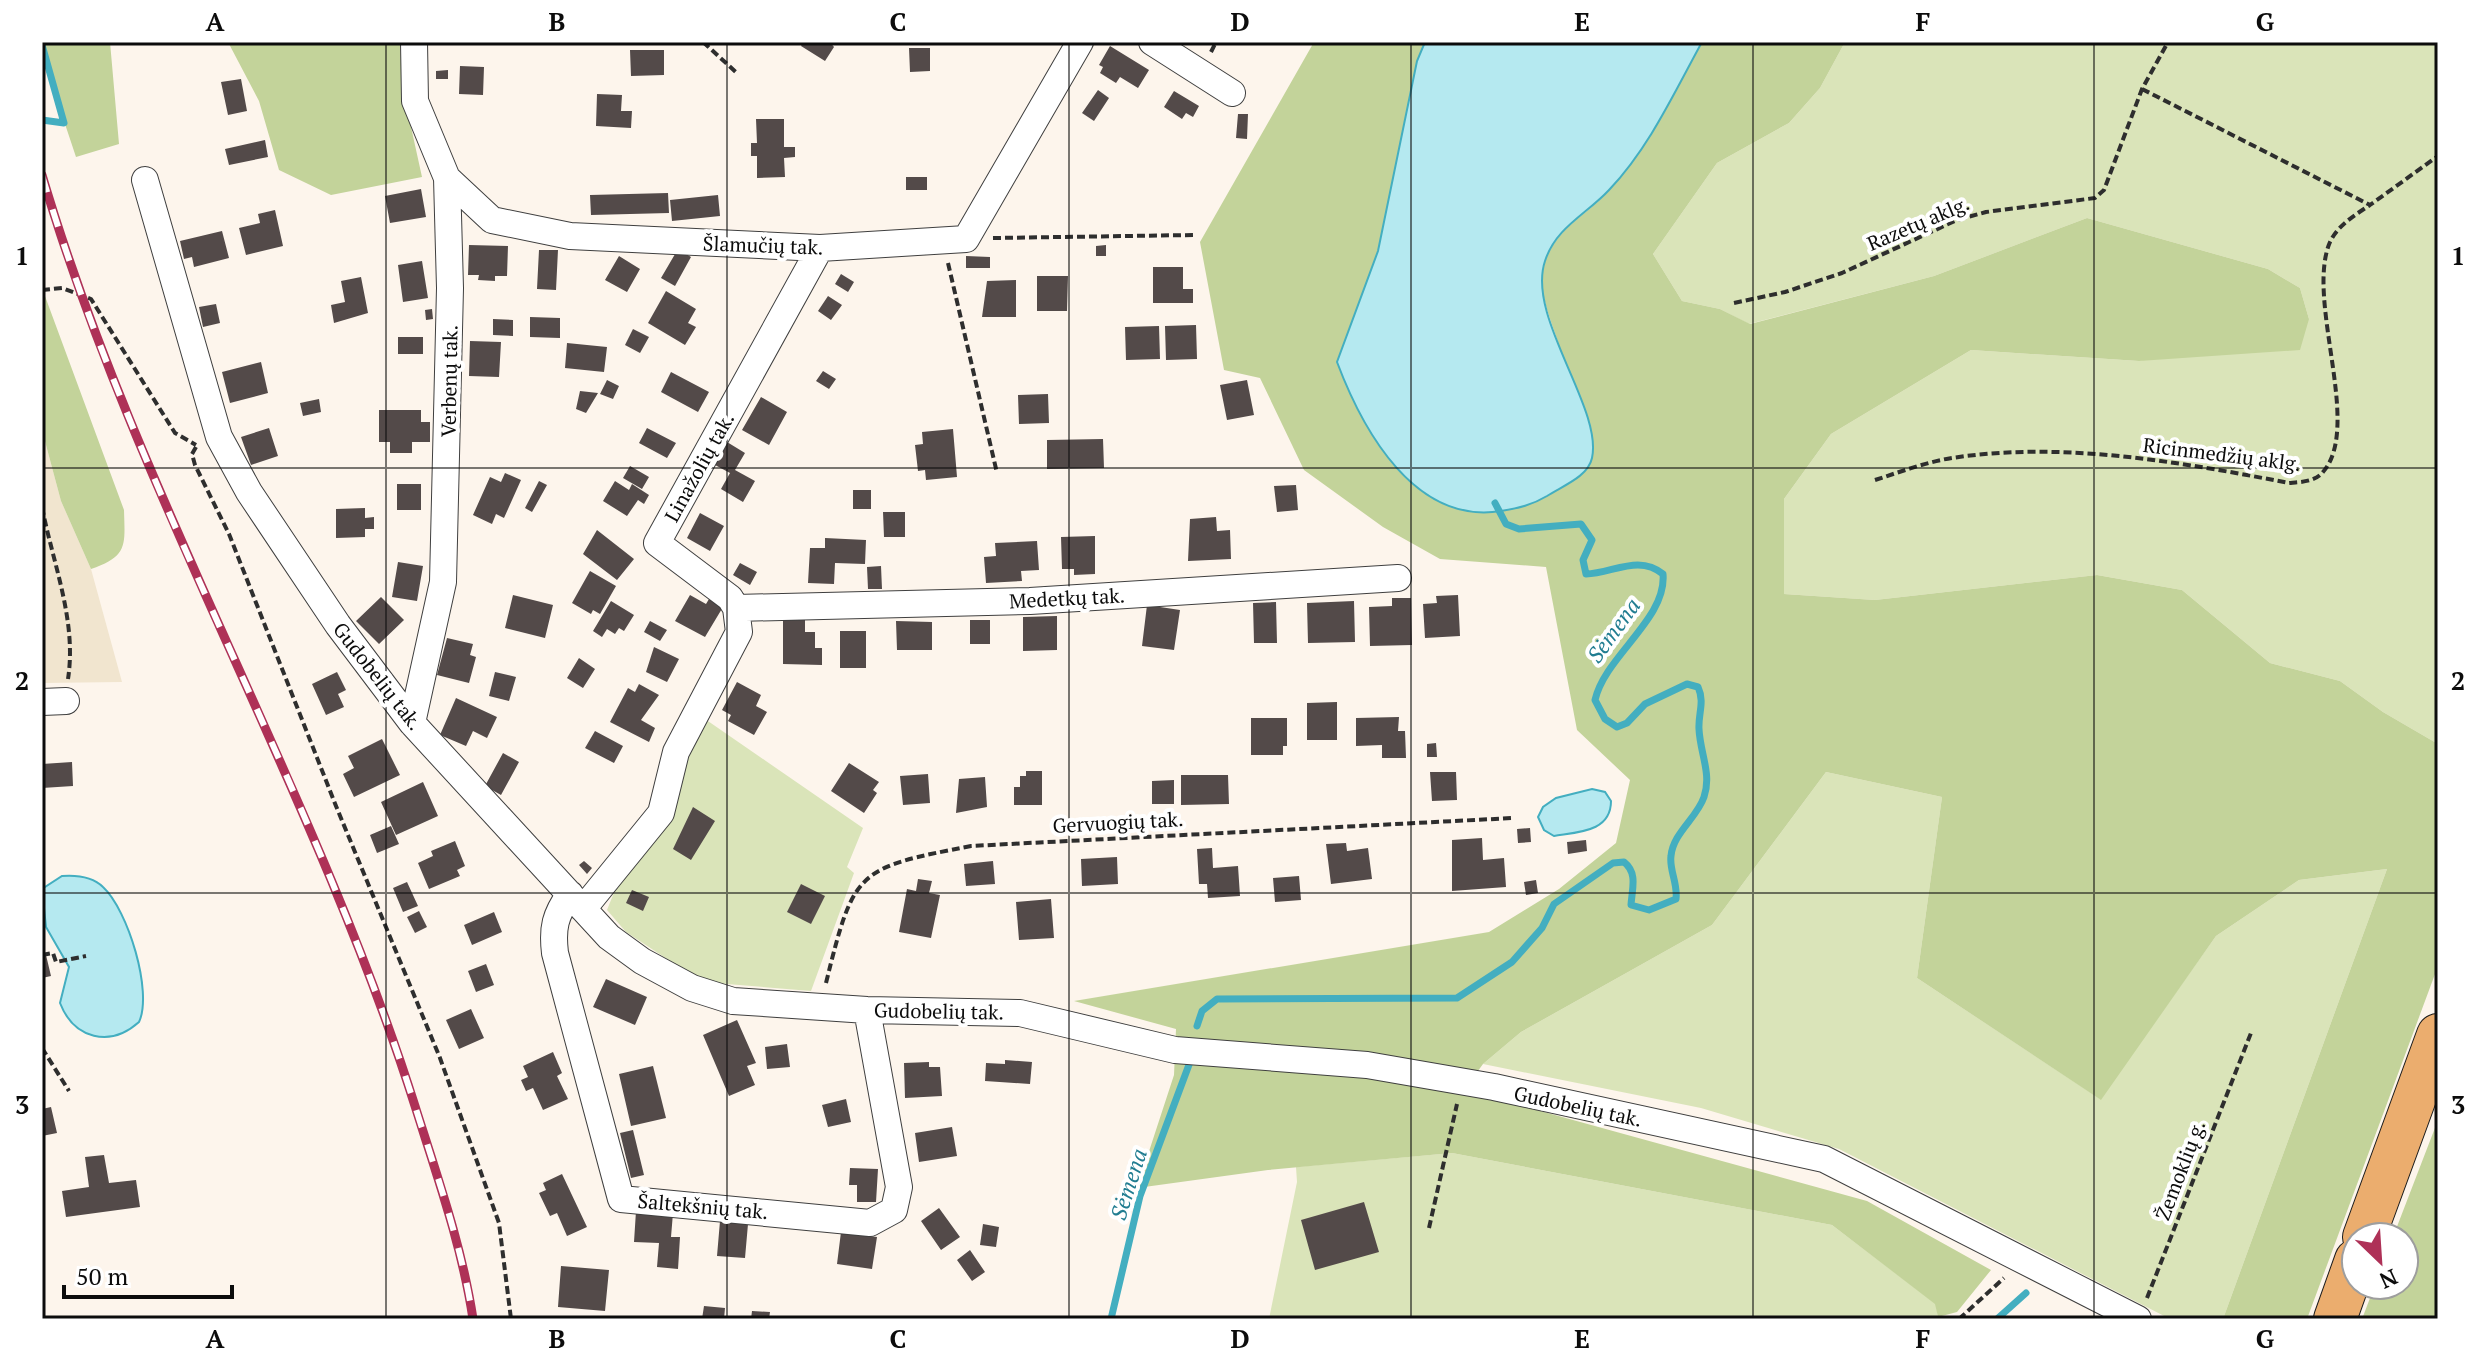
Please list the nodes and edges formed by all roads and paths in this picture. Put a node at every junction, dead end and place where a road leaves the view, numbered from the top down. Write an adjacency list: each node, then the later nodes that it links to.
1 (414, 42): 10 (street, Verbenų tak.)
2 (703, 42): 6 (path)
3 (1080, 42): 14 (street)
4 (1152, 42): 8 (street)
5 (2168, 42): 7 (path)
6 (738, 74)
7 (2142, 89): 12 (path); 17 (path, Razetų aklg.)
8 (1232, 93)
9 (2438, 156): 12 (path, Ricinmedžių aklg.)
10 (447, 178): 15 (street, Šlamučių tak.); 25 (street, Verbenų tak.)
11 (145, 180): 18 (street, Gudobelių tak.)
12 (2370, 205): 20 (path, Ricinmedžių aklg.)
13 (1194, 235): 14 (path)
14 (954, 240): 15 (street, Šlamučių tak.); 19 (path)
15 (820, 248): 23 (street, Linažolių tak.)
16 (42, 290): 18 (path)
17 (1734, 303)
18 (208, 441): 25 (street, Gudobelių tak.); 41 (path)
19 (997, 473)
20 (1875, 480)
21 (42, 507): 24 (path)
22 (1398, 578): 23 (street, Medetkų tak.)
23 (736, 608): 27 (street)
24 (54, 702)
25 (412, 723): 27 (street, Gudobelių tak.)
26 (1513, 818): 30 (path, Gervuogių tak.)
27 (577, 902): 30 (street, Gudobelių tak.); 31 (street, Šaltekšnių tak.)
28 (42, 955): 29 (path)
29 (86, 956)
30 (824, 1005): 31 (street, Gudobelių tak.)
31 (867, 1010): 35 (street, Gudobelių tak.)
32 (2251, 1033): 40 (path, Žemoklių g.)
33 (2438, 1035): 37 (main road)
34 (42, 1048): 36 (path)
35 (1462, 1082): 38 (path); 39 (street, Gudobelių tak.)
36 (69, 1091)
37 (2370, 1221)
38 (1429, 1228)
39 (2025, 1262): 40 (street, Gudobelių tak.); 42 (path)
40 (2141, 1312)
41 (511, 1319)
42 (1959, 1319)

